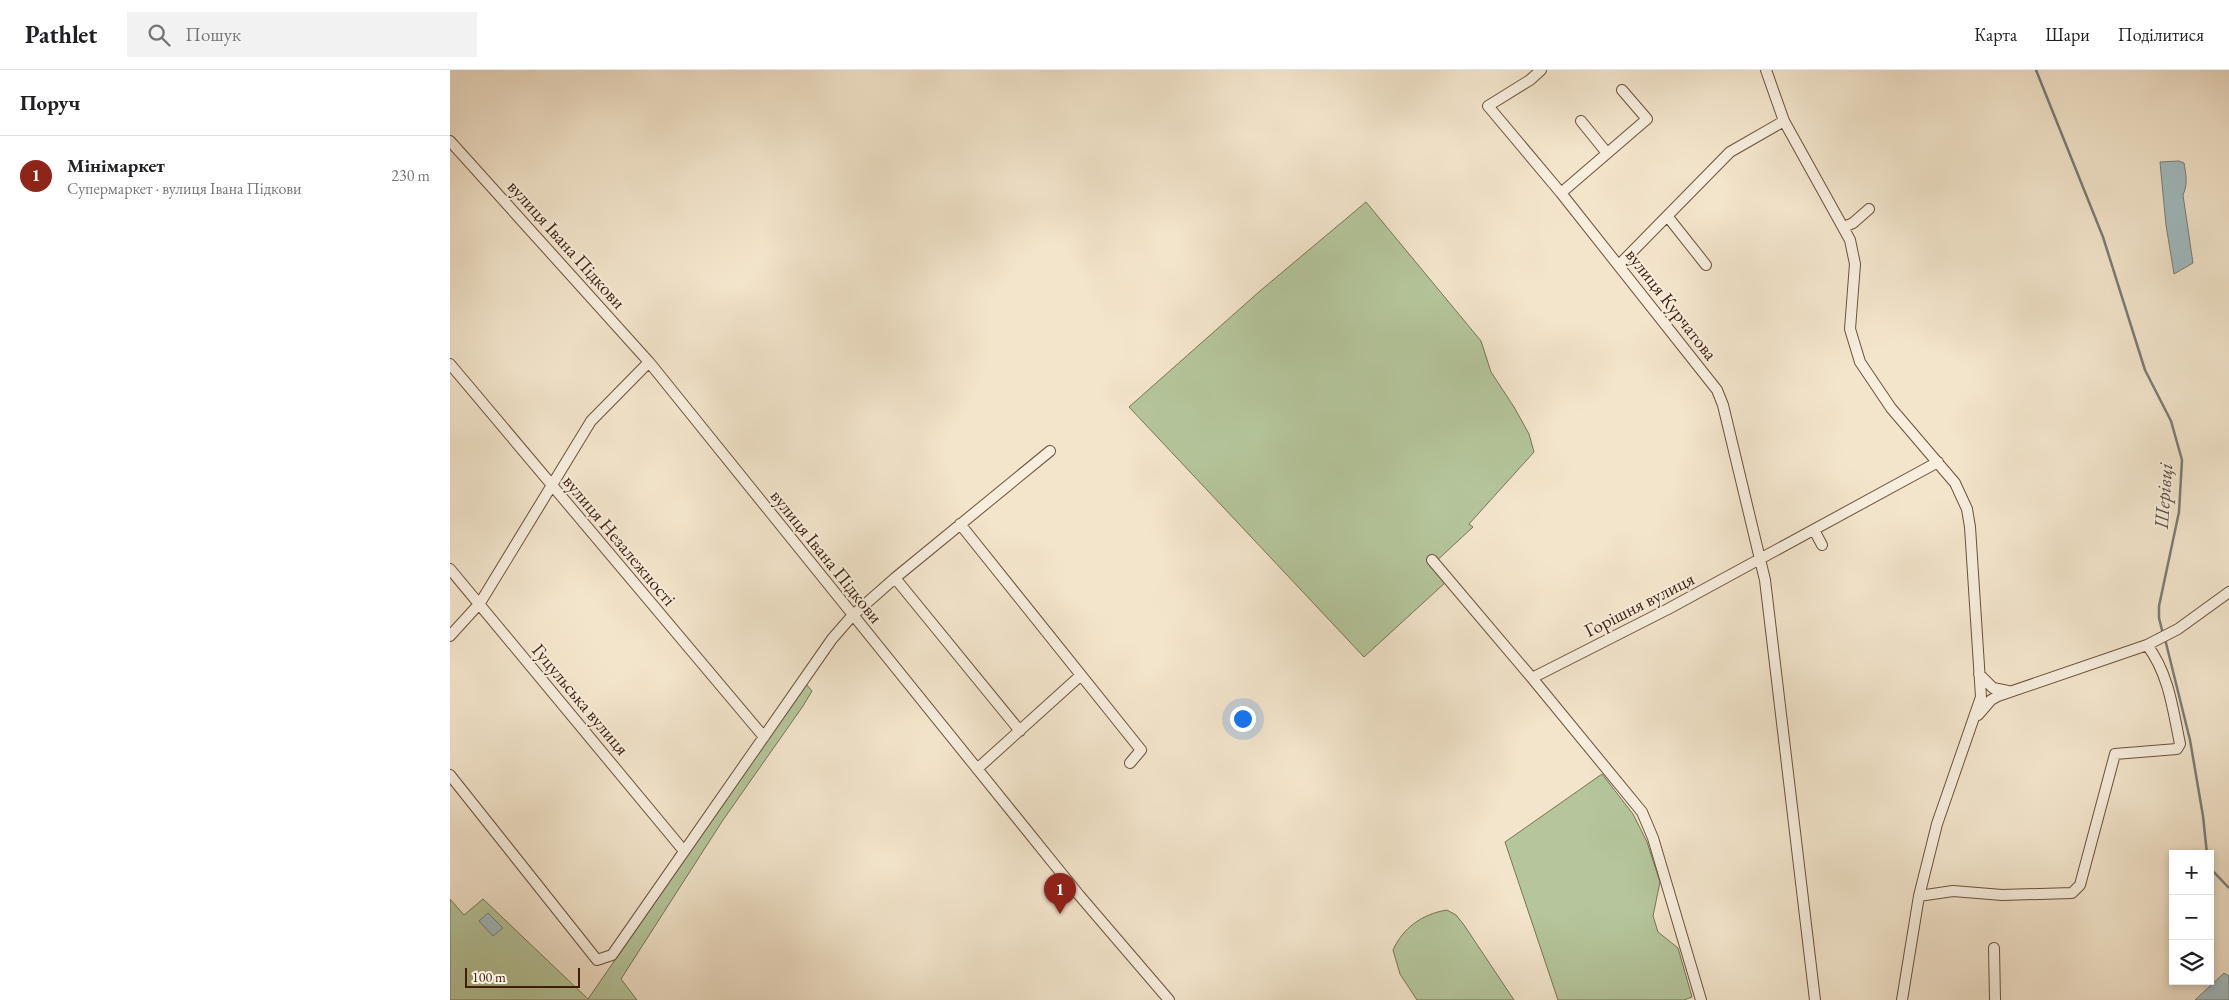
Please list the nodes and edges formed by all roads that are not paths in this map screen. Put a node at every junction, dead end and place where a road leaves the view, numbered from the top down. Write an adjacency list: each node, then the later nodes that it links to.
1 (1541, 70): 8 (street, вулиця Курчатова)
2 (1766, 70): 5 (street)
3 (1622, 90): 7 (street)
4 (1581, 120): 7 (street)
5 (1784, 121): 10 (street); 11 (street)
6 (450, 140): 14 (street, вулиця Івана Підкови)
7 (1607, 152): 8 (street)
8 (1561, 193): 12 (street, вулиця Курчатова)
9 (1869, 209): 11 (street)
10 (1668, 217): 12 (street); 13 (street)
11 (1844, 227): 17 (street)
12 (1619, 265): 22 (street, вулиця Курчатова)
13 (1706, 265)
14 (649, 362): 18 (street); 28 (street, вулиця Івана Підкови)
15 (450, 364): 18 (street, вулиця Незалежності)
16 (1050, 451): 19 (street)
17 (1938, 462): 20 (street, Горішня вулиця); 31 (street)
18 (551, 487): 27 (street); 37 (street, вулиця Незалежності)
19 (960, 524): 25 (street); 32 (street)
20 (1814, 530): 21 (street); 22 (street, Горішня вулиця)
21 (1822, 545)
22 (1760, 559): 33 (street, Горішня вулиця); 46 (street, вулиця Курчатова)
23 (1432, 560): 33 (street)
24 (450, 569): 27 (street, Гуцульська вулиця)
25 (895, 578): 28 (street); 36 (street)
26 (2229, 592): 30 (street)
27 (480, 604): 29 (street); 41 (street, Гуцульська вулиця)
28 (852, 616): 37 (street); 39 (street, вулиця Івана Підкови)
29 (450, 636)
30 (2150, 644): 34 (street); 42 (street)
31 (1978, 673): 34 (street); 35 (street)
32 (1080, 676): 36 (street); 38 (street)
33 (1532, 678): 45 (street)
34 (2011, 691): 35 (street)
35 (1975, 719): 42 (street)
36 (1020, 731): 39 (street)
37 (764, 737): 41 (street)
38 (1130, 763)
39 (977, 769): 44 (street, вулиця Івана Підкови)
40 (450, 775): 41 (street)
41 (684, 851)
42 (1919, 896): 47 (street)
43 (1994, 948): 48 (street)
44 (1169, 1000)
45 (1701, 1000)
46 (1815, 1000)
47 (1902, 1000)
48 (1995, 1000)

